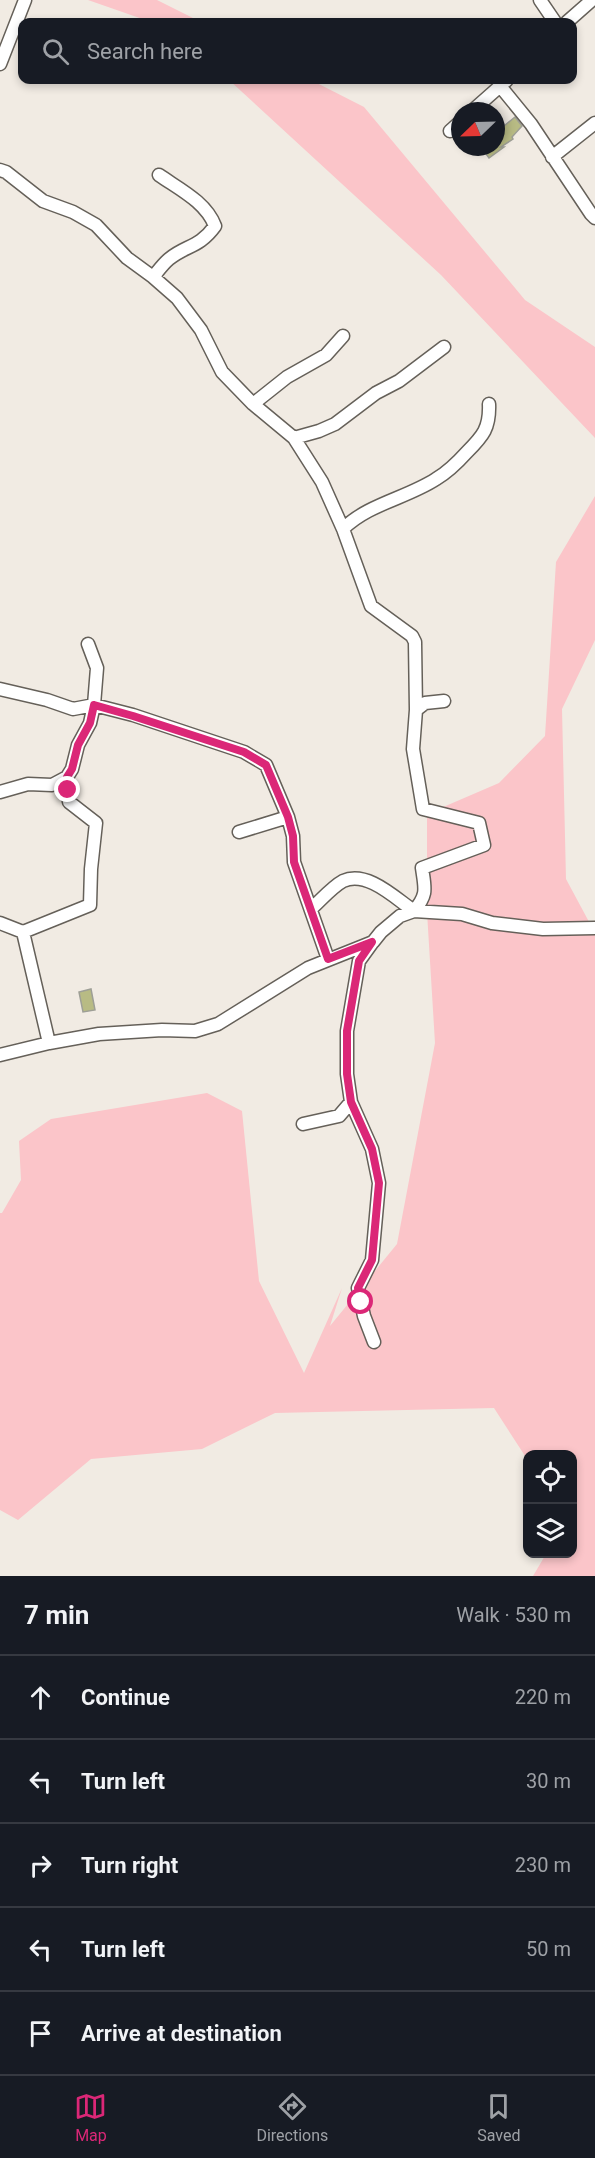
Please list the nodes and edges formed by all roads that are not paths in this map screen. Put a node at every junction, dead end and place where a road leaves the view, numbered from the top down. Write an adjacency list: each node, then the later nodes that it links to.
1 (25, 0): 6 (street)
2 (540, 0): 4 (street)
3 (592, 0): 5 (street)
4 (552, 18)
5 (572, 18)
6 (0, 64)
7 (502, 84): 9 (street)
8 (504, 84): 11 (street)
9 (482, 102)
10 (595, 123): 11 (street)
11 (552, 156): 14 (street)
12 (0, 170): 15 (street)
13 (159, 175): 15 (street)
14 (594, 214)
15 (153, 277): 18 (street)
16 (343, 336): 18 (street)
17 (444, 347): 20 (street)
18 (253, 404): 20 (street)
19 (489, 404): 21 (street)
20 (294, 438): 21 (street)
21 (343, 529): 26 (street)
22 (88, 644): 25 (street)
23 (0, 689): 25 (street)
24 (444, 700): 26 (street)
25 (94, 705): 27 (street); 29 (street)
26 (416, 710): 32 (street)
27 (67, 777): 28 (street); 35 (street)
28 (0, 792)
29 (288, 817): 30 (street); 31 (street)
30 (239, 832)
31 (311, 909): 32 (street); 37 (street)
32 (414, 911): 34 (street); 36 (street)
33 (0, 923): 35 (street)
34 (595, 928)
35 (23, 932): 38 (street)
36 (372, 942): 37 (street); 40 (street)
37 (328, 959): 38 (street)
38 (49, 1043): 39 (street)
39 (0, 1055)
40 (351, 1102): 41 (street); 42 (street)
41 (303, 1124)
42 (374, 1342)

